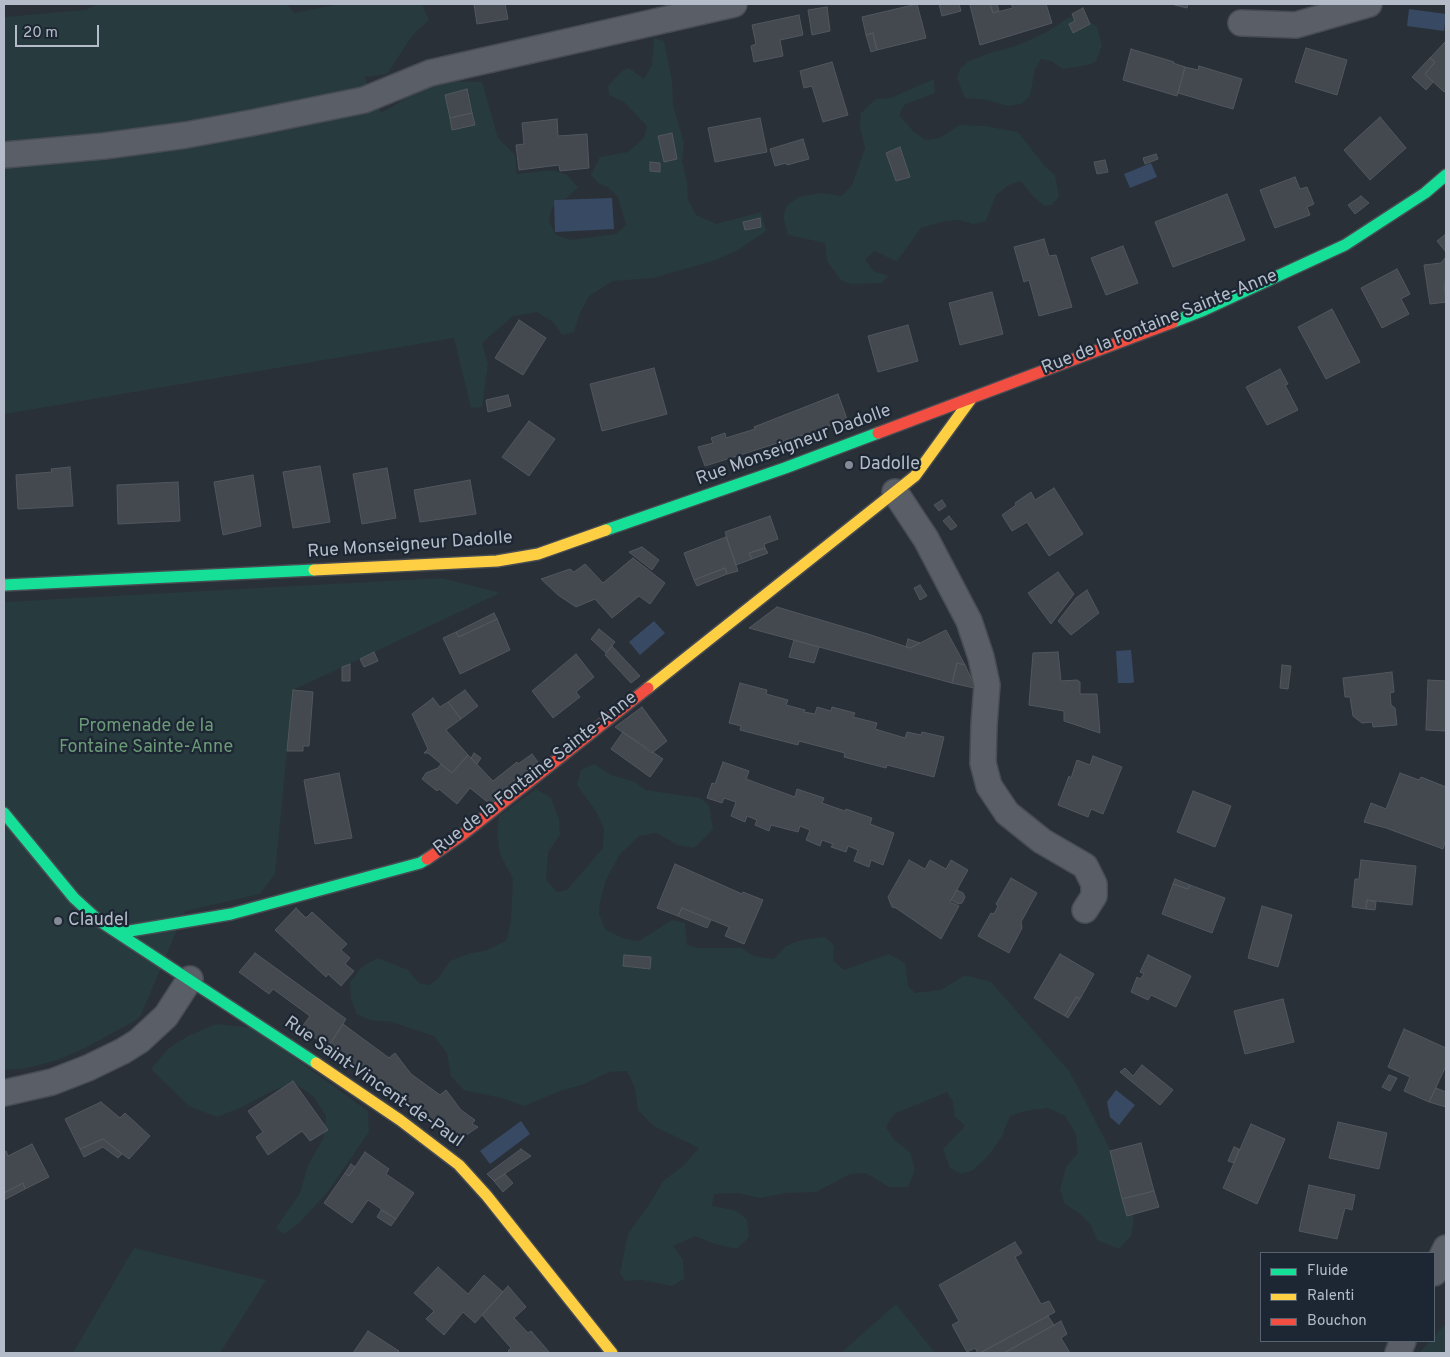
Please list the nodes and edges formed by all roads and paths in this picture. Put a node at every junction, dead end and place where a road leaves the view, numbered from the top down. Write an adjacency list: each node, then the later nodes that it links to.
1 (734, 4): 4 (street)
2 (1369, 4): 3 (street)
3 (1241, 23)
4 (4, 154)
5 (1446, 175): 6 (street, Rue de la Fontaine Sainte-Anne)
6 (971, 399): 7 (street, Rue de la Fontaine Sainte-Anne); 8 (street, Rue Monseigneur Dadolle)
7 (895, 492): 10 (street); 11 (street, Rue de la Fontaine Sainte-Anne)
8 (4, 584)
9 (4, 813): 11 (street)
10 (1085, 910)
11 (118, 933): 12 (street)
12 (190, 979): 13 (street); 16 (street, Rue Saint-Vincent-de-Paul)
13 (4, 1093)
14 (1446, 1248): 15 (street)
15 (1435, 1271)
16 (612, 1353)

